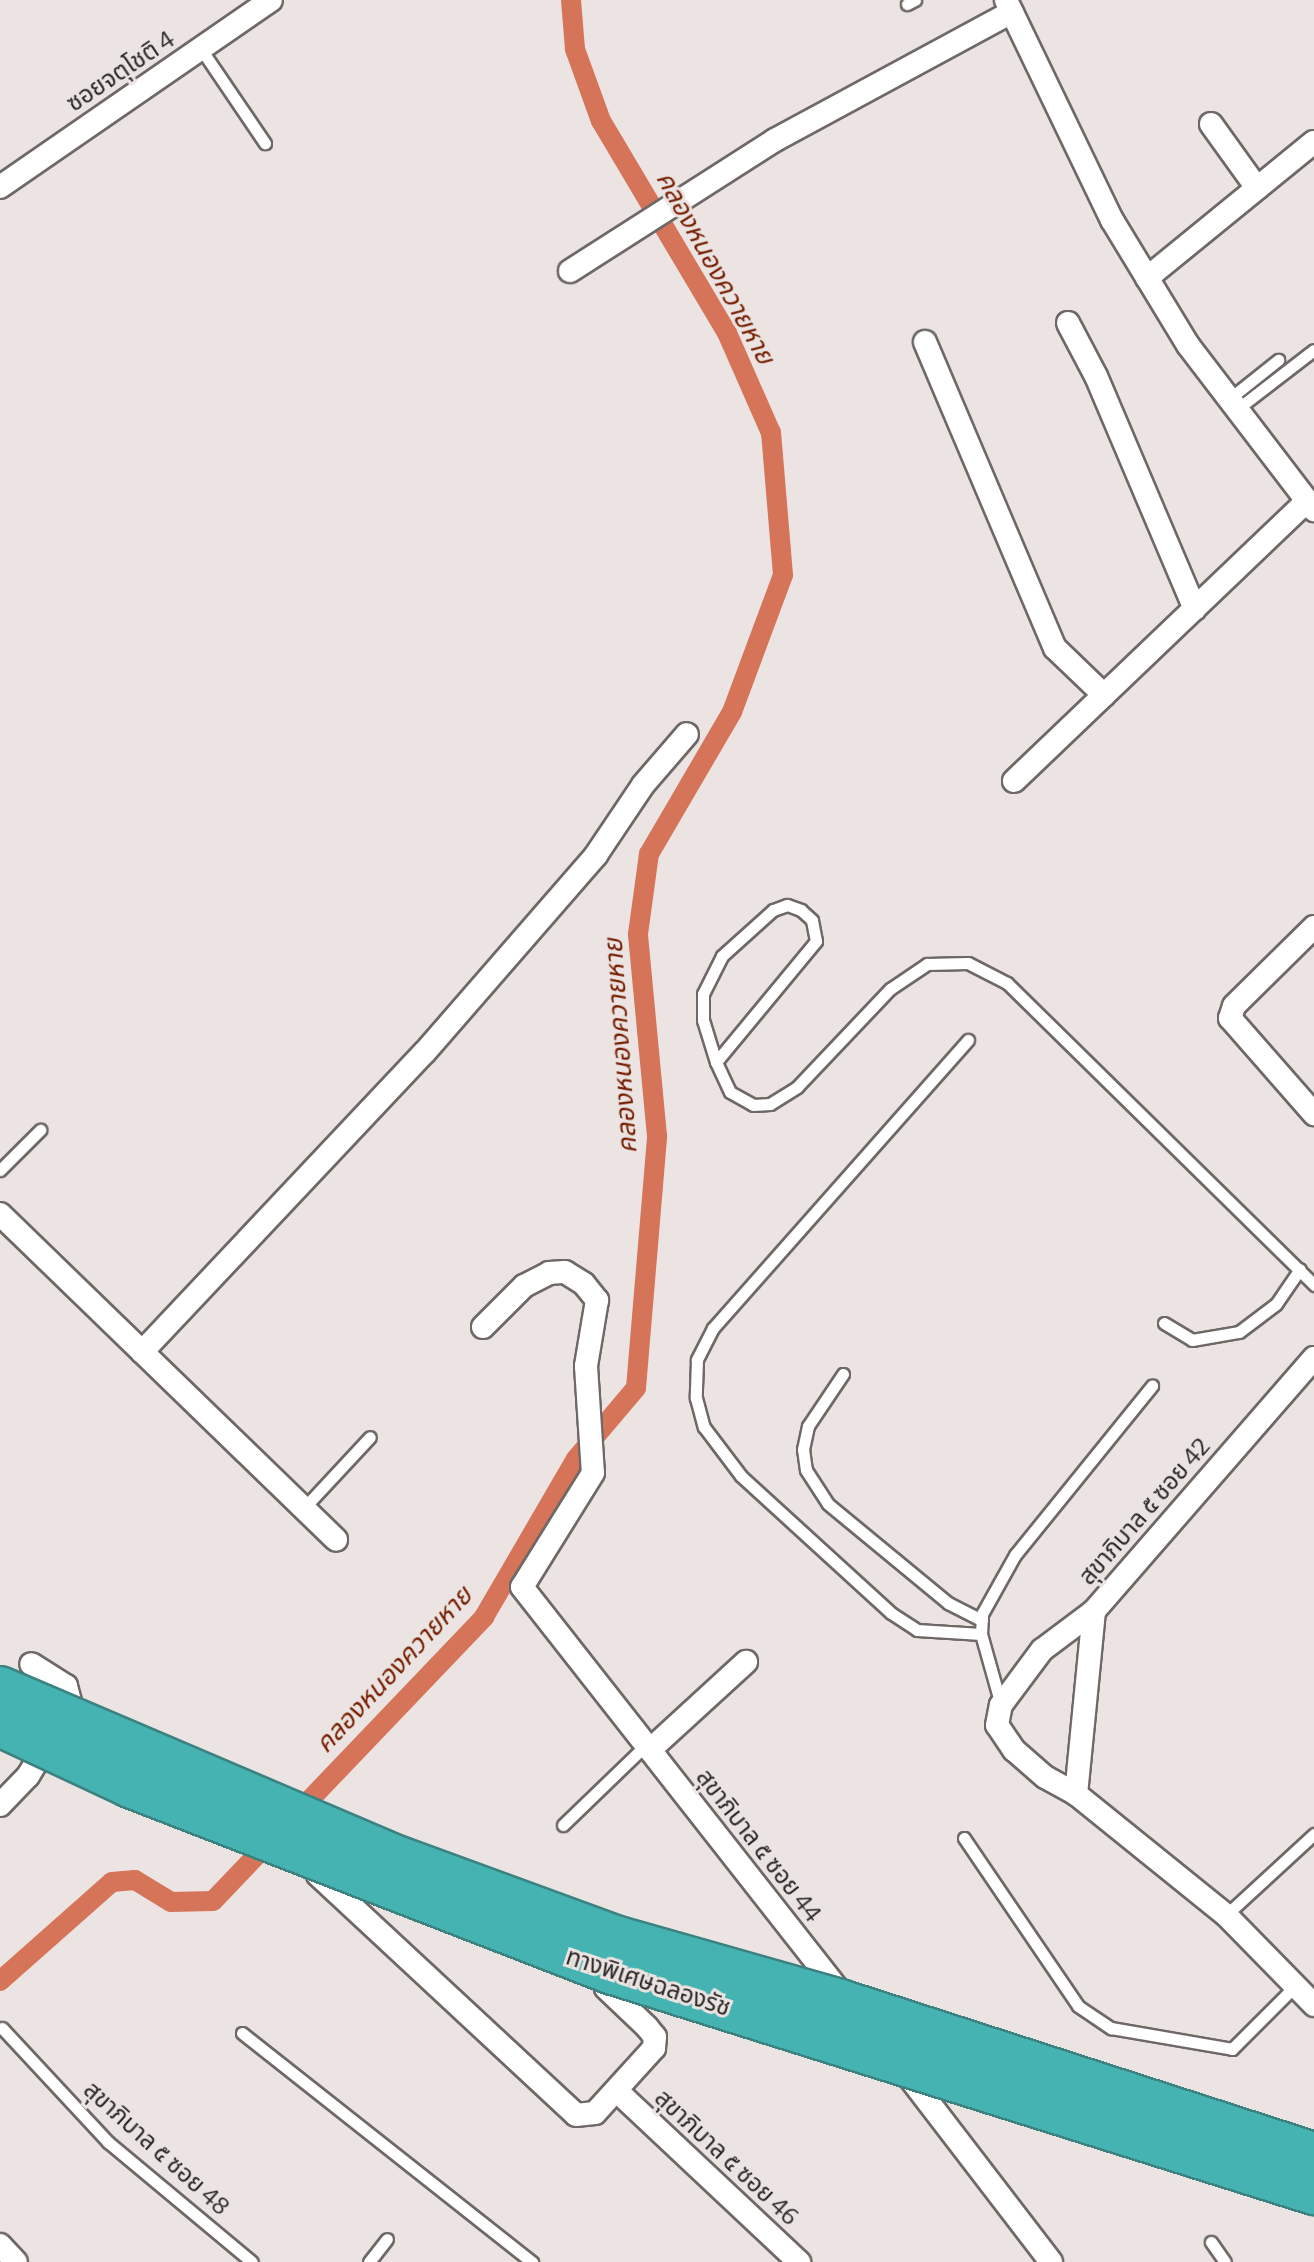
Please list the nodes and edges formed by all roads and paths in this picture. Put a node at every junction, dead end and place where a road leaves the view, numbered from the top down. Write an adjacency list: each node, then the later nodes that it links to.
1 (271, 0): 3 (street, ซอยจตุโชติ 4)
2 (1009, 6): 9 (street); 10 (street)
3 (201, 49): 6 (lane); 7 (street, ซอยจตุโชติ 4)
4 (1211, 124): 8 (street)
5 (1314, 142): 8 (street)
6 (265, 143)
7 (0, 187)
8 (1257, 188): 10 (street)
9 (570, 271)
10 (1147, 278): 15 (street)
11 (1068, 323): 17 (street)
12 (925, 342): 18 (street)
13 (1314, 350): 15 (lane)
14 (1278, 360): 15 (lane)
15 (1232, 405): 16 (street)
16 (1310, 506): 17 (street)
17 (1195, 609): 18 (street)
18 (1104, 695): 20 (street)
19 (687, 734): 32 (street)
20 (1014, 781)
21 (1311, 936): 24 (street)
22 (968, 1040): 41 (lane)
23 (716, 1062): 23 (lane); 28 (lane)
24 (1314, 1114)
25 (40, 1130): 26 (lane)
26 (0, 1170)
27 (0, 1214): 32 (street)
28 (1300, 1269): 29 (lane); 30 (lane)
29 (1314, 1285)
30 (1164, 1323)
31 (483, 1327): 46 (street, สุขาภิบาล ๕ ซอย 44)
32 (142, 1352): 37 (street)
33 (1314, 1358): 39 (street, สุขาภิบาล ๕ ซอย 42)
34 (843, 1374): 40 (lane)
35 (1152, 1386): 40 (lane)
36 (370, 1437): 37 (lane)
37 (303, 1509): 38 (street)
38 (336, 1540)
39 (1094, 1611): 44 (street); 47 (street, สุขาภิบาล ๕ ซอย 42)
40 (982, 1620): 41 (lane)
41 (981, 1634): 44 (lane)
42 (746, 1662): 46 (street)
43 (16, 1676): 48 (street); 60 (highway, ทางพิเศษฉลองรัช, bridge)
44 (1001, 1705): 47 (street)
45 (0, 1725): 61 (highway, ทางพิเศษฉลองรัช, bridge)
46 (649, 1747): 49 (lane); 70 (street, สุขาภิบาล ๕ ซอย 44)
47 (1076, 1794): 53 (street)
48 (0, 1805)
49 (563, 1825)
50 (1314, 1834): 53 (lane)
51 (964, 1838): 54 (lane)
52 (318, 1875): 59 (street)
53 (1226, 1915): 54 (street)
54 (1295, 1986): 56 (street)
55 (606, 1988): 59 (street)
56 (1314, 2005)
57 (2, 2028): 66 (lane, สุขาภิบาล ๕ ซอย 48)
58 (242, 2033): 68 (lane)
59 (617, 2091): 69 (street, สุขาภิบาล ๕ ซอย 46)
60 (1314, 2154)
61 (1314, 2193)
62 (387, 2239): 67 (lane)
63 (1211, 2242): 71 (lane)
64 (0, 2245): 65 (street)
65 (16, 2262)
66 (252, 2262)
67 (369, 2262)
68 (532, 2262)
69 (799, 2262)
70 (1051, 2262)
71 (1225, 2262)

